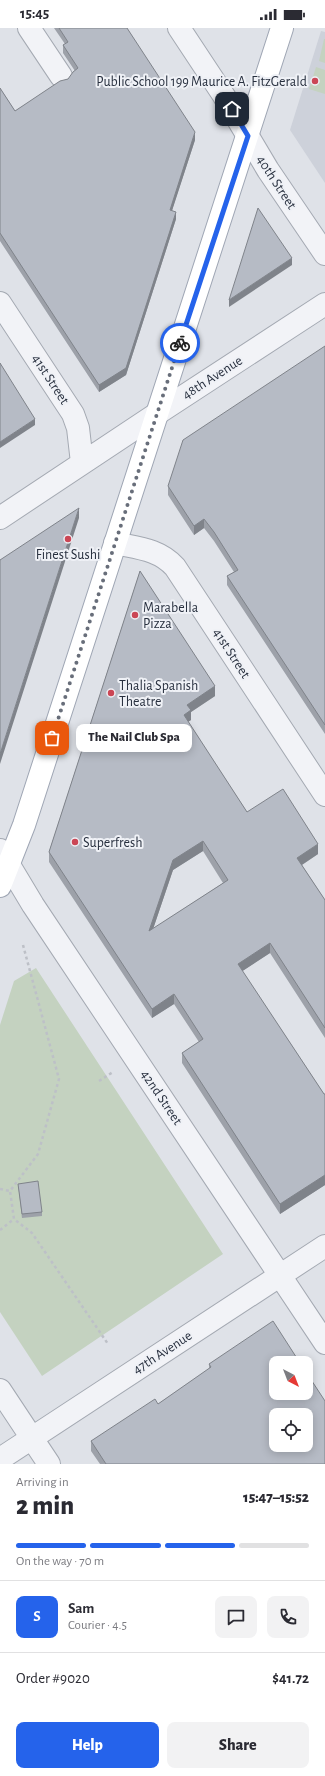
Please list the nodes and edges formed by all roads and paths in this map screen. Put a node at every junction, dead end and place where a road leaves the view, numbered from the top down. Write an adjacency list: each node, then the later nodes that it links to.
1 (29, 28): 4 (street)
2 (179, 28): 5 (street, 40th Street)
3 (282, 28): 5 (main road)
4 (61, 76)
5 (248, 136): 6 (street, 40th Street); 9 (main road)
6 (325, 254)
7 (0, 303): 10 (street, 41st Street)
8 (325, 304): 9 (street, 48th Avenue)
9 (158, 413): 10 (street, 48th Avenue); 12 (main road)
10 (82, 463): 11 (street, 48th Avenue)
11 (0, 518)
12 (115, 543): 13 (street, 41st Street); 14 (main road)
13 (325, 795)
14 (4, 856): 15 (main road); 24 (street, 42nd Street)
15 (0, 886)
16 (23, 945): 20 (path)
17 (113, 1072): 18 (path)
18 (99, 1081)
19 (0, 1189): 20 (path)
20 (10, 1191): 21 (path)
21 (14, 1219): 22 (path); 26 (path)
22 (0, 1230)
23 (325, 1246): 24 (street, 47th Avenue)
24 (280, 1275): 25 (street, 42nd Street); 28 (street, 47th Avenue)
25 (325, 1343)
26 (108, 1344)
27 (0, 1390): 28 (street)
28 (32, 1438): 29 (street, 47th Avenue); 30 (street)
29 (0, 1459)
30 (49, 1464)

